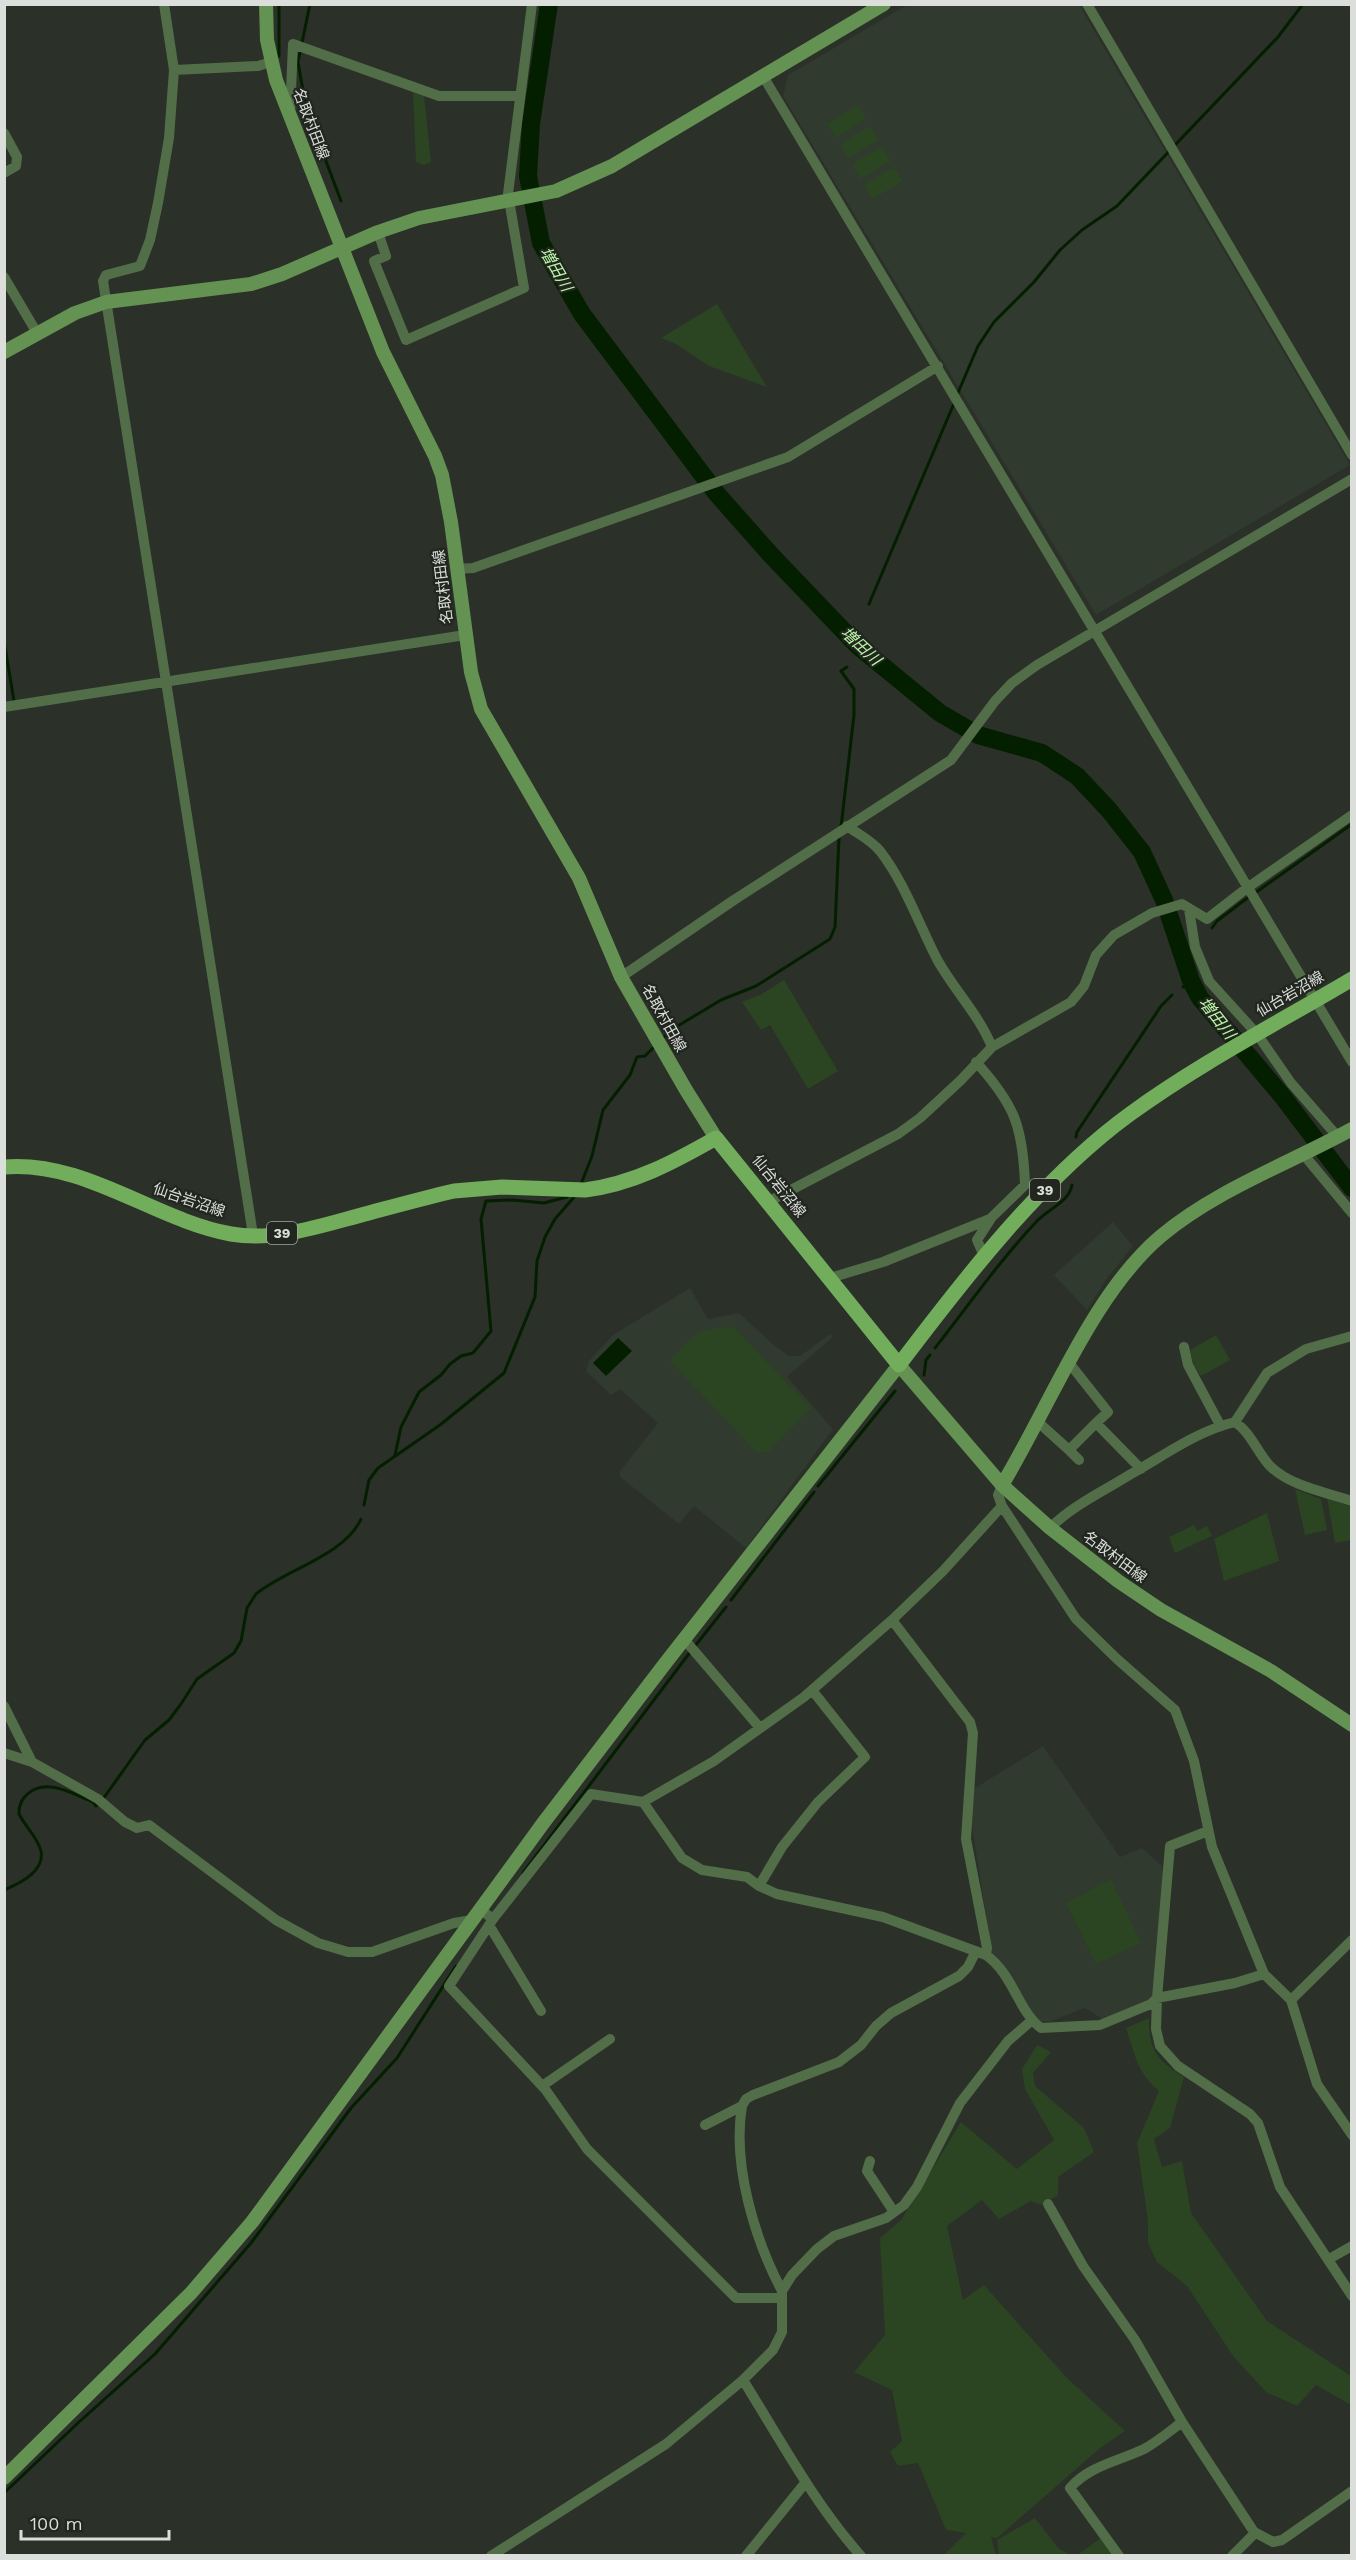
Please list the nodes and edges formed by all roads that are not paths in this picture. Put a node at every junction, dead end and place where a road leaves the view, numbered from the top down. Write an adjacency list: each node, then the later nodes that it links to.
1 (164, 4): 7 (street)
2 (266, 4): 6 (street, 名取村田線)
3 (532, 4): 9 (street)
4 (884, 4): 8 (street)
5 (1087, 4): 21 (street)
6 (271, 62): 7 (street); 10 (street, 名取村田線)
7 (174, 70): 17 (street)
8 (764, 76): 13 (street); 20 (street)
9 (519, 96): 10 (street); 13 (street)
10 (290, 115): 15 (street, 名取村田線)
11 (4, 133): 12 (street)
12 (4, 173)
13 (514, 200): 14 (street); 14 (street)
14 (378, 232): 15 (street)
15 (342, 248): 17 (street); 23 (street, 名取村田線)
16 (4, 277): 18 (street)
17 (106, 302): 18 (street); 26 (street)
18 (37, 333): 19 (street)
19 (4, 352)
20 (938, 366): 23 (street); 24 (street)
21 (1352, 455)
22 (1352, 479): 24 (street)
23 (465, 569): 25 (street, 名取村田線)
24 (1094, 632): 29 (street); 30 (street)
25 (465, 635): 26 (street); 32 (street, 名取村田線)
26 (166, 683): 27 (street); 47 (street)
27 (4, 707)
28 (1352, 815): 30 (street)
29 (843, 828): 32 (street); 36 (street)
30 (1250, 894): 31 (street); 34 (street)
31 (1185, 906): 35 (street); 36 (street)
32 (621, 977): 40 (street, 名取村田線)
33 (1352, 979): 34 (main road, 仙台岩沼線 / 39)
34 (1315, 1001): 35 (main road, 仙台岩沼線 / 39); 38 (street)
35 (1255, 1035): 41 (street); 48 (main road, 仙台岩沼線 / 39)
36 (992, 1047): 37 (street)
37 (976, 1062): 44 (street); 46 (street)
38 (1352, 1062)
39 (1352, 1129): 41 (street)
40 (716, 1138): 44 (main road, 仙台岩沼線); 47 (main road, 仙台岩沼線 / 39)
41 (1335, 1138): 42 (street)
42 (1305, 1154): 45 (street); 52 (street)
43 (4, 1167): 47 (main road, 仙台岩沼線 / 39)
44 (768, 1202): 49 (main road, 仙台岩沼線)
45 (1352, 1213)
46 (990, 1219): 48 (street); 49 (street)
47 (253, 1235)
48 (985, 1258): 53 (main road, 仙台岩沼線 / 39)
49 (830, 1278): 53 (main road, 仙台岩沼線)
50 (1352, 1336): 55 (street)
51 (1184, 1347): 57 (street)
52 (1070, 1364): 54 (street); 56 (street)
53 (899, 1365): 61 (street, 名取村田線); 66 (street)
54 (1038, 1422): 58 (street); 61 (street)
55 (1235, 1422): 57 (street); 62 (street)
56 (1096, 1423): 58 (street); 60 (street)
57 (1220, 1425): 60 (street)
58 (1069, 1450): 59 (street)
59 (1079, 1460)
60 (1141, 1469): 64 (street)
61 (1002, 1485): 63 (street); 64 (street, 名取村田線)
62 (1352, 1501)
63 (1002, 1506): 65 (street); 74 (street)
64 (1050, 1528): 69 (street, 名取村田線)
65 (891, 1620): 67 (street); 78 (street)
66 (684, 1639): 70 (street); 76 (street)
67 (812, 1690): 70 (street); 75 (street)
68 (4, 1706): 72 (street)
69 (1352, 1725)
70 (760, 1728): 73 (street)
71 (4, 1753): 72 (street)
72 (32, 1762): 76 (street)
73 (643, 1802): 75 (street); 76 (street)
74 (1208, 1831): 79 (street); 80 (street)
75 (759, 1886): 78 (street)
76 (485, 1917): 82 (street); 85 (street); 98 (street)
77 (1352, 1940): 81 (street)
78 (981, 1953): 83 (street); 86 (street)
79 (1264, 1974): 80 (street); 81 (street)
80 (1157, 1998): 83 (street); 93 (street)
81 (1291, 2000): 88 (street)
82 (541, 2011)
83 (1031, 2021): 91 (street)
84 (610, 2039): 85 (street)
85 (546, 2084): 94 (street)
86 (741, 2106): 87 (street); 94 (street)
87 (705, 2125)
88 (1352, 2135)
89 (870, 2161): 91 (street)
90 (1048, 2204): 97 (street)
91 (894, 2212): 94 (street)
92 (1352, 2246): 93 (street)
93 (1329, 2259): 95 (street)
94 (782, 2294): 96 (street)
95 (1352, 2296)
96 (743, 2380): 99 (street); 102 (street)
97 (1182, 2422): 101 (street); 106 (street)
98 (4, 2478)
99 (806, 2482): 104 (street); 105 (street)
100 (1352, 2491): 101 (street)
101 (1255, 2533): 107 (street)
102 (507, 2551): 103 (street)
103 (491, 2556)
104 (746, 2556)
105 (861, 2556)
106 (1119, 2556)
107 (1232, 2556)

